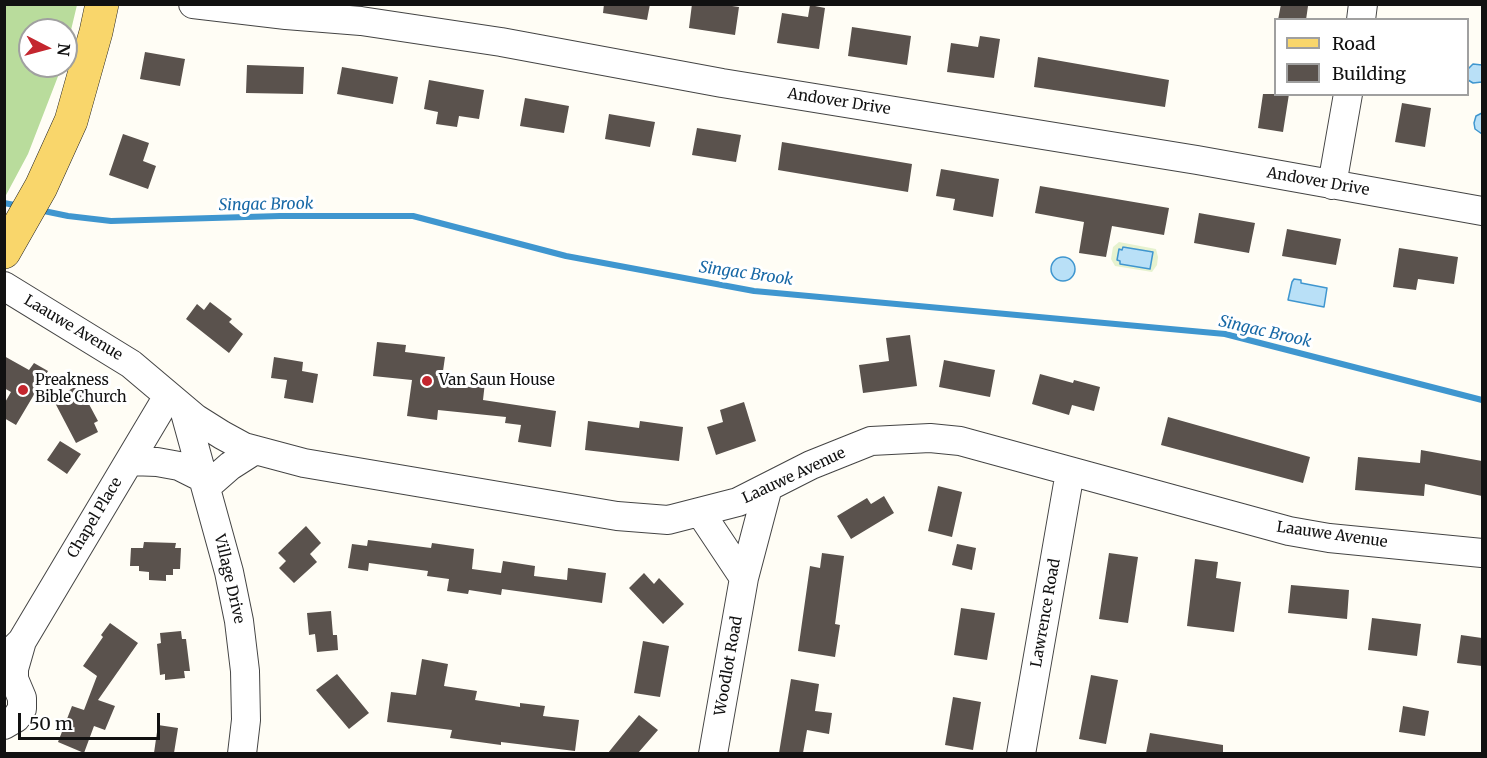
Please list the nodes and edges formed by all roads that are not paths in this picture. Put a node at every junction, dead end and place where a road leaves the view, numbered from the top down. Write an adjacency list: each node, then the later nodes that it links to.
1 (102, 4): 7 (main road)
2 (194, 4): 3 (street, Andover Drive)
3 (376, 14): 5 (street, Andover Drive)
4 (1348, 96): 5 (street)
5 (1332, 184): 6 (street, Andover Drive)
6 (1482, 211)
7 (4, 252)
8 (4, 286): 9 (street, Laauwe Avenue)
9 (176, 402): 10 (street, Laauwe Avenue); 11 (street, Chapel Place); 13 (street, Village Drive)
10 (255, 450): 13 (street); 15 (street, Laauwe Avenue)
11 (130, 461): 13 (street); 18 (street, Chapel Place)
12 (1070, 472): 14 (street, Laauwe Avenue); 16 (street, Laauwe Avenue); 22 (street, Lawrence Road)
13 (204, 482): 20 (street, Village Drive)
14 (768, 487): 15 (street, Laauwe Avenue); 17 (street, Woodlot Road)
15 (700, 512): 17 (street)
16 (1482, 553)
17 (744, 578): 21 (street, Woodlot Road)
18 (13, 650): 19 (street, Chapel Place)
19 (4, 725)
20 (242, 753)
21 (713, 753)
22 (1021, 753)

